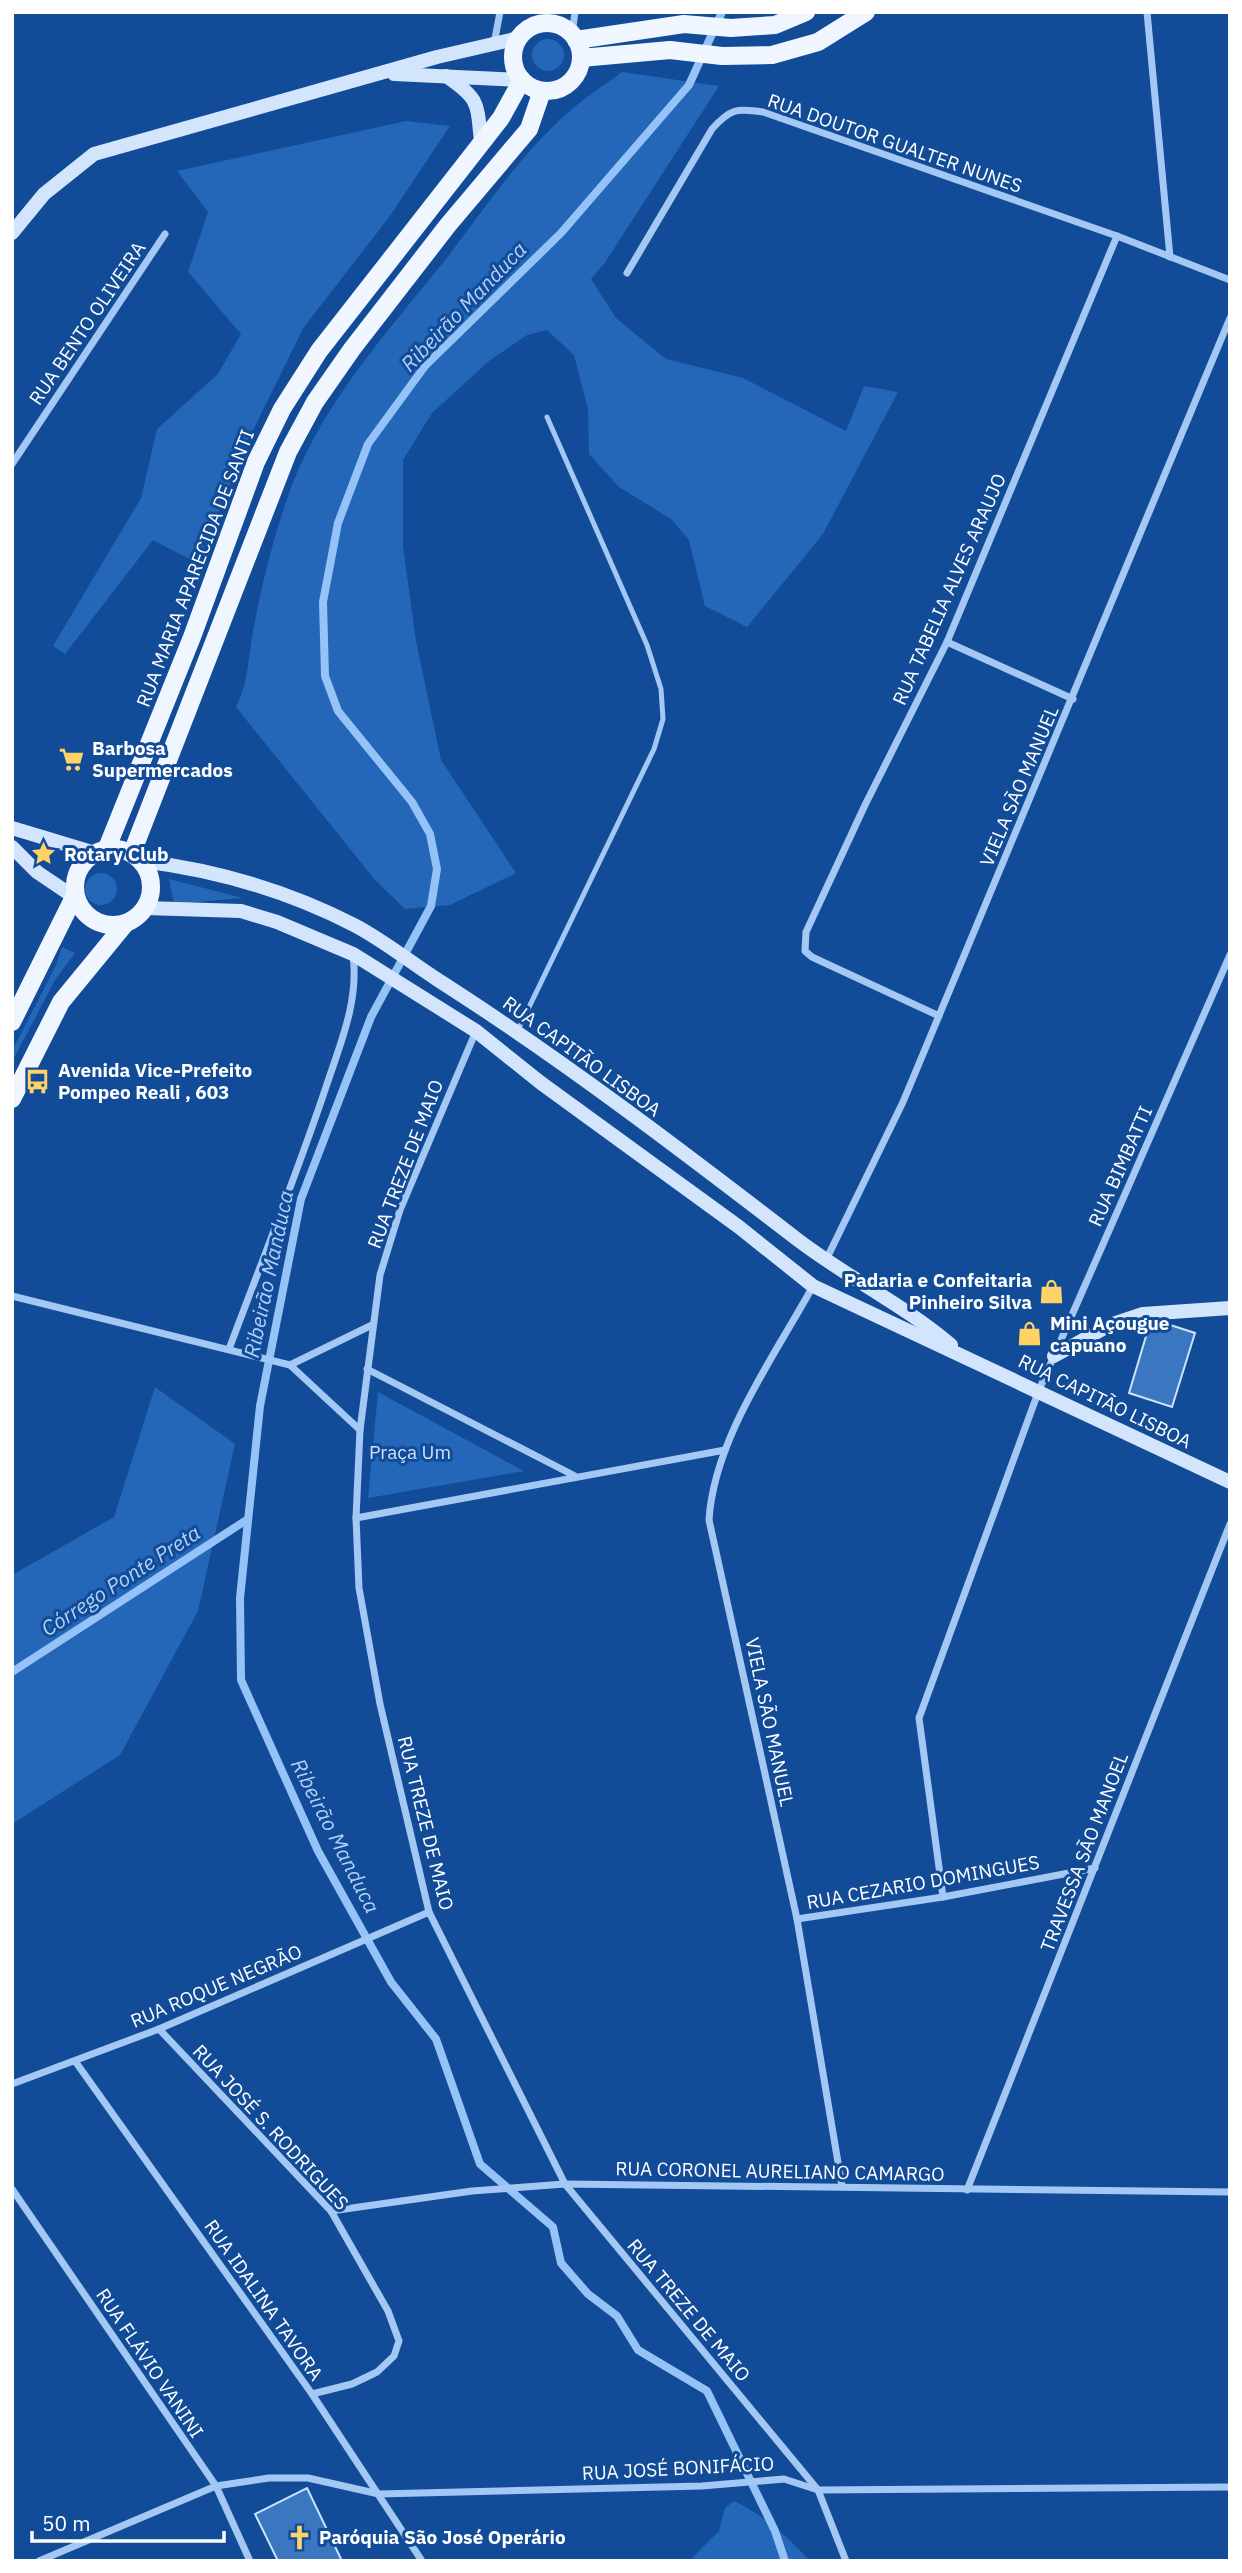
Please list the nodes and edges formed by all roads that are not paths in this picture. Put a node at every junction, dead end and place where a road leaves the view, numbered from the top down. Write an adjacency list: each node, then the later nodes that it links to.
1 (500, 12): 7 (street)
2 (575, 12): 8 (street)
3 (806, 12): 8 (main road)
4 (866, 12): 8 (main road)
5 (1147, 12): 17 (street)
6 (519, 38): 7 (street); 8 (main road); 11 (main road)
7 (494, 44): 9 (street)
8 (576, 44): 12 (main road)
9 (382, 74): 10 (street); 14 (street)
10 (446, 76): 11 (street); 13 (street)
11 (522, 80): 12 (main road); 13 (main road, RUA MARIA APARECIDA DE SANTI)
12 (542, 91): 28 (main road)
13 (481, 142): 27 (main road, RUA MARIA APARECIDA DE SANTI)
14 (12, 233)
15 (165, 234): 22 (street, RUA BENTO OLIVEIRA)
16 (1118, 236): 17 (street, RUA DOUTOR GUALTER NUNES); 18 (street, RUA DOUTOR GUALTER NUNES); 23 (street, RUA TABELIA ALVES ARAUJO)
17 (1170, 257): 19 (street, RUA DOUTOR GUALTER NUNES)
18 (626, 273)
19 (1230, 279)
20 (1230, 318): 24 (street, VIELA SÃO MANUEL)
21 (547, 417): 37 (lane)
22 (12, 464)
23 (947, 642): 24 (street); 34 (street, RUA TABELIA ALVES ARAUJO)
24 (1073, 699): 34 (street, VIELA SÃO MANUEL)
25 (12, 828): 27 (street)
26 (12, 847): 29 (street)
27 (101, 850): 28 (main road); 29 (main road)
28 (137, 857): 30 (main road); 37 (street, RUA CAPITÃO LISBOA)
29 (74, 897): 31 (main road); 35 (main road)
30 (145, 908): 31 (main road); 32 (street, RUA CAPITÃO LISBOA)
31 (125, 923): 38 (main road)
32 (353, 954): 36 (street, RUA CAPITÃO LISBOA); 44 (street)
33 (1230, 955): 46 (street, RUA BIMBATTI)
34 (939, 1016): 39 (street, VIELA SÃO MANUEL)
35 (12, 1022)
36 (476, 1031): 40 (street, RUA CAPITÃO LISBOA); 43 (street, RUA TREZE DE MAIO)
37 (517, 1032): 39 (street, RUA CAPITÃO LISBOA)
38 (12, 1099)
39 (826, 1261): 45 (street, RUA CAPITÃO LISBOA)
40 (813, 1286): 45 (street, RUA CAPITÃO LISBOA); 51 (street, VIELA SÃO MANUEL)
41 (12, 1296): 44 (street)
42 (1230, 1308): 46 (street)
43 (372, 1325): 47 (street); 48 (street, RUA TREZE DE MAIO)
44 (229, 1349): 47 (street)
45 (963, 1355): 49 (street, RUA CAPITÃO LISBOA)
46 (1054, 1356): 49 (street, RUA BIMBATTI)
47 (286, 1364): 50 (street)
48 (367, 1368): 50 (street, RUA TREZE DE MAIO); 52 (street)
49 (1039, 1390): 53 (street, RUA CAPITÃO LISBOA); 57 (street, RUA BIMBATTI)
50 (360, 1430): 54 (street, RUA TREZE DE MAIO)
51 (725, 1450): 52 (street); 59 (street, VIELA SÃO MANUEL)
52 (575, 1476): 54 (street)
53 (1230, 1482)
54 (356, 1518): 58 (street, RUA TREZE DE MAIO)
55 (1230, 1524): 56 (street, TRAVESSA SÃO MANOEL)
56 (1095, 1868): 57 (street, RUA CEZARIO DOMINGUES); 66 (street, TRAVESSA SÃO MANOEL)
57 (943, 1897): 59 (street, RUA CEZARIO DOMINGUES)
58 (429, 1912): 60 (street, RUA ROQUE NEGRÃO); 63 (street, RUA TREZE DE MAIO)
59 (797, 1919): 64 (street, VIELA SÃO MANUEL)
60 (159, 2029): 61 (street, RUA ROQUE NEGRÃO); 68 (street, RUA JOSÉ S. RODRIGUES)
61 (75, 2062): 62 (street, RUA ROQUE NEGRÃO); 69 (street, RUA IDALINA TAVORA)
62 (12, 2084)
63 (565, 2184): 64 (street, RUA CORONEL AURELIANO CAMARGO); 68 (street, RUA CORONEL AURELIANO CAMARGO); 72 (street, RUA TREZE DE MAIO)
64 (842, 2186): 66 (street, RUA CORONEL AURELIANO CAMARGO)
65 (12, 2189): 70 (street, RUA FLÁVIO VANINI)
66 (967, 2190): 67 (street, RUA CORONEL AURELIANO CAMARGO)
67 (1230, 2192)
68 (331, 2211): 69 (street, RUA JOSÉ S. RODRIGUES)
69 (312, 2395): 73 (street, RUA IDALINA TAVORA)
70 (216, 2486): 73 (street, RUA JOSÉ BONIFÁCIO); 74 (street, RUA JOSÉ BONIFÁCIO); 75 (street, RUA FLÁVIO VANINI)
71 (1230, 2487): 72 (street, RUA JOSÉ BONIFÁCIO)
72 (818, 2490): 73 (street, RUA JOSÉ BONIFÁCIO); 77 (street, RUA TREZE DE MAIO)
73 (379, 2494): 76 (street, RUA IDALINA TAVORA)
74 (39, 2561)
75 (250, 2561)
76 (422, 2561)
77 (846, 2561)

